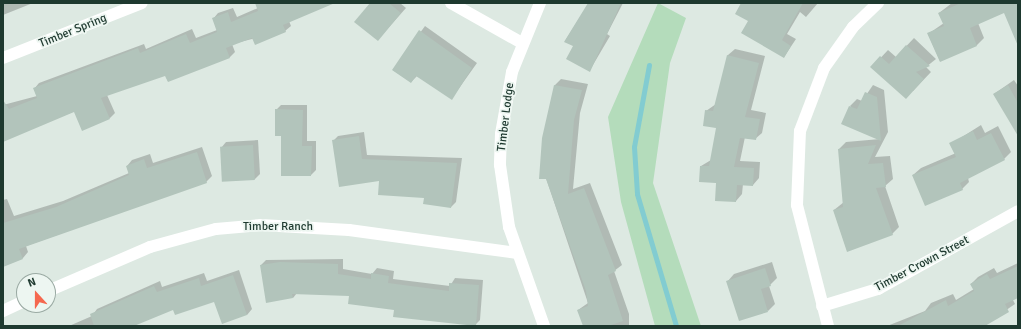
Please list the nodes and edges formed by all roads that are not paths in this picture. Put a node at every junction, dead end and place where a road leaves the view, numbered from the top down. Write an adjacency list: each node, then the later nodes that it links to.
1 (142, 3): 6 (street, Timber Spring)
2 (451, 3): 5 (street)
3 (540, 3): 5 (street, Timber Lodge)
4 (878, 3): 11 (street)
5 (522, 43): 8 (street, Timber Lodge)
6 (3, 58)
7 (1018, 211): 11 (street, Timber Crown Street)
8 (517, 253): 9 (street, Timber Ranch); 13 (street, Timber Lodge)
9 (56, 288)
10 (16, 305): 12 (street)
11 (822, 306): 14 (street)
12 (3, 311)
13 (544, 326)
14 (828, 326)

